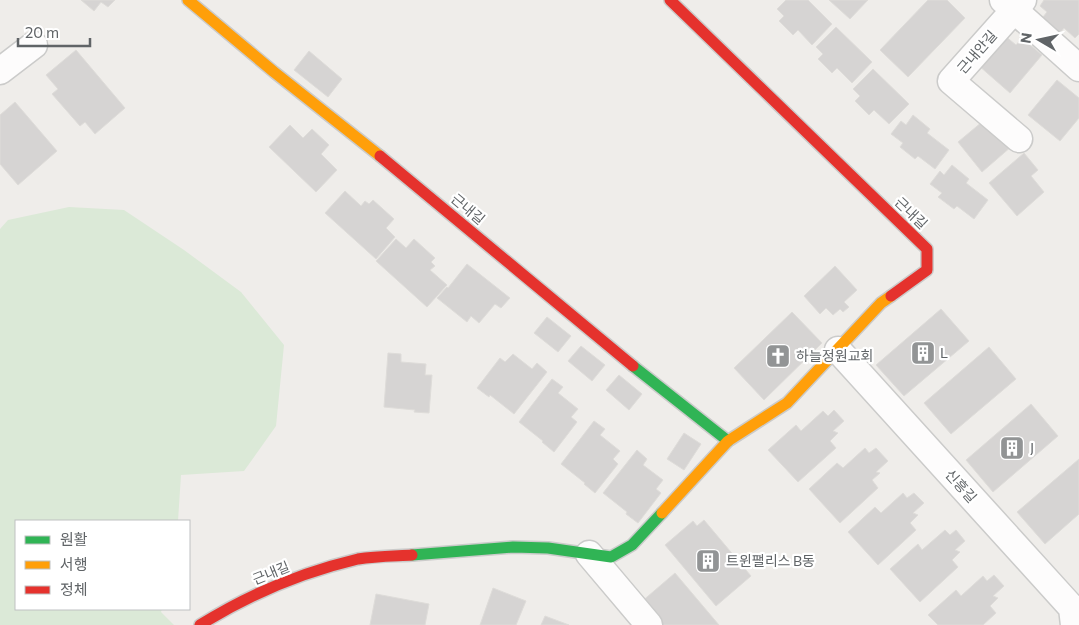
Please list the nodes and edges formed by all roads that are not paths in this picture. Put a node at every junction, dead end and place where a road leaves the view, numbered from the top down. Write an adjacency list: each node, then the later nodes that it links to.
1 (188, 0): 9 (street, 근내길)
2 (670, 0): 8 (street, 근내길)
3 (1013, 3): 5 (street); 7 (street, 근내안길)
4 (34, 45): 6 (street)
5 (1079, 68)
6 (0, 71)
7 (1019, 139)
8 (838, 350): 9 (street, 근내길); 13 (street, 신흥길)
9 (728, 441): 10 (street, 근내길)
10 (589, 554): 11 (street, 근내길); 12 (street)
11 (200, 625)
12 (649, 625)
13 (1074, 625)

